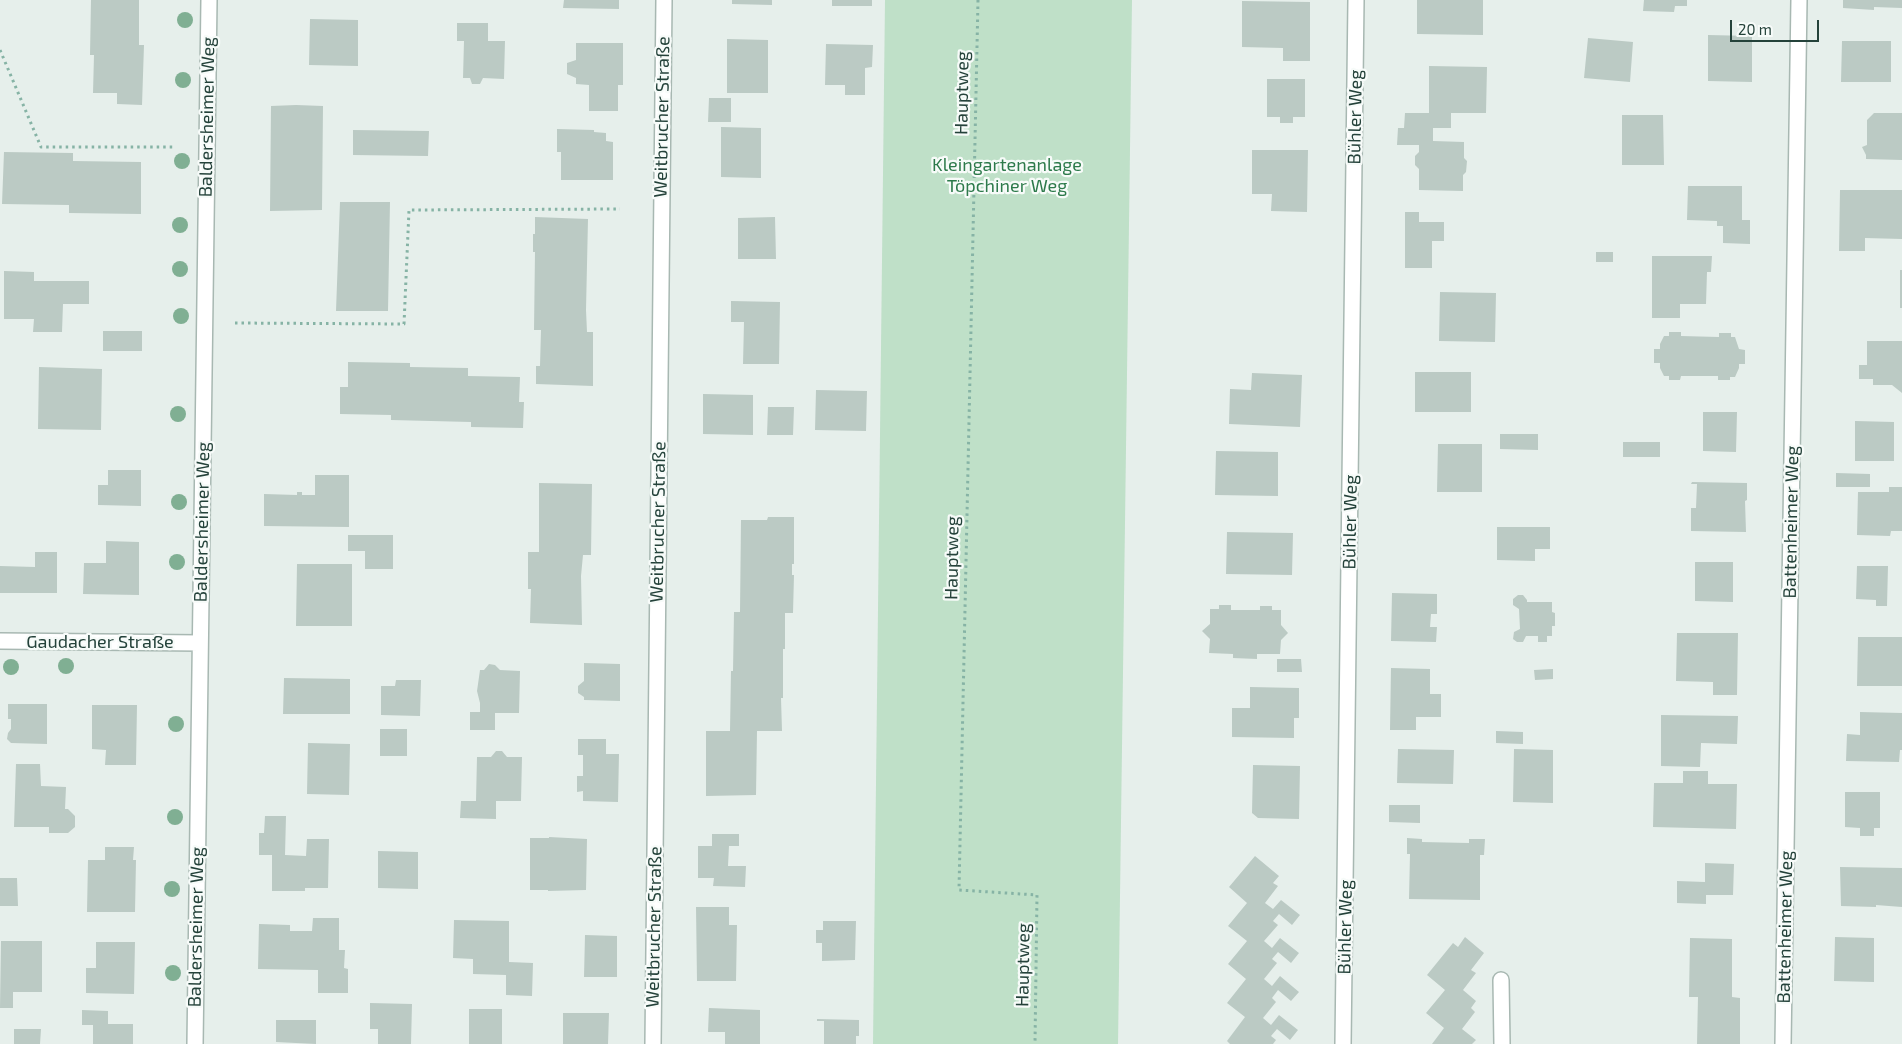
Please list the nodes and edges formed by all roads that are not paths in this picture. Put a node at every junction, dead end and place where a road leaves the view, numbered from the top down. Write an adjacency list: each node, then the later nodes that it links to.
1 (209, 0): 6 (street, Baldersheimer Weg)
2 (664, 0): 9 (street, Weitbrucher Straße)
3 (1356, 0): 10 (street, Bühler Weg)
4 (1799, 0): 12 (street, Battenheimer Weg)
5 (0, 641): 6 (street, Gaudacher Straße)
6 (200, 643): 8 (street, Baldersheimer Weg)
7 (1501, 980): 11 (street)
8 (195, 1044)
9 (653, 1044)
10 (1343, 1044)
11 (1502, 1044)
12 (1783, 1044)

